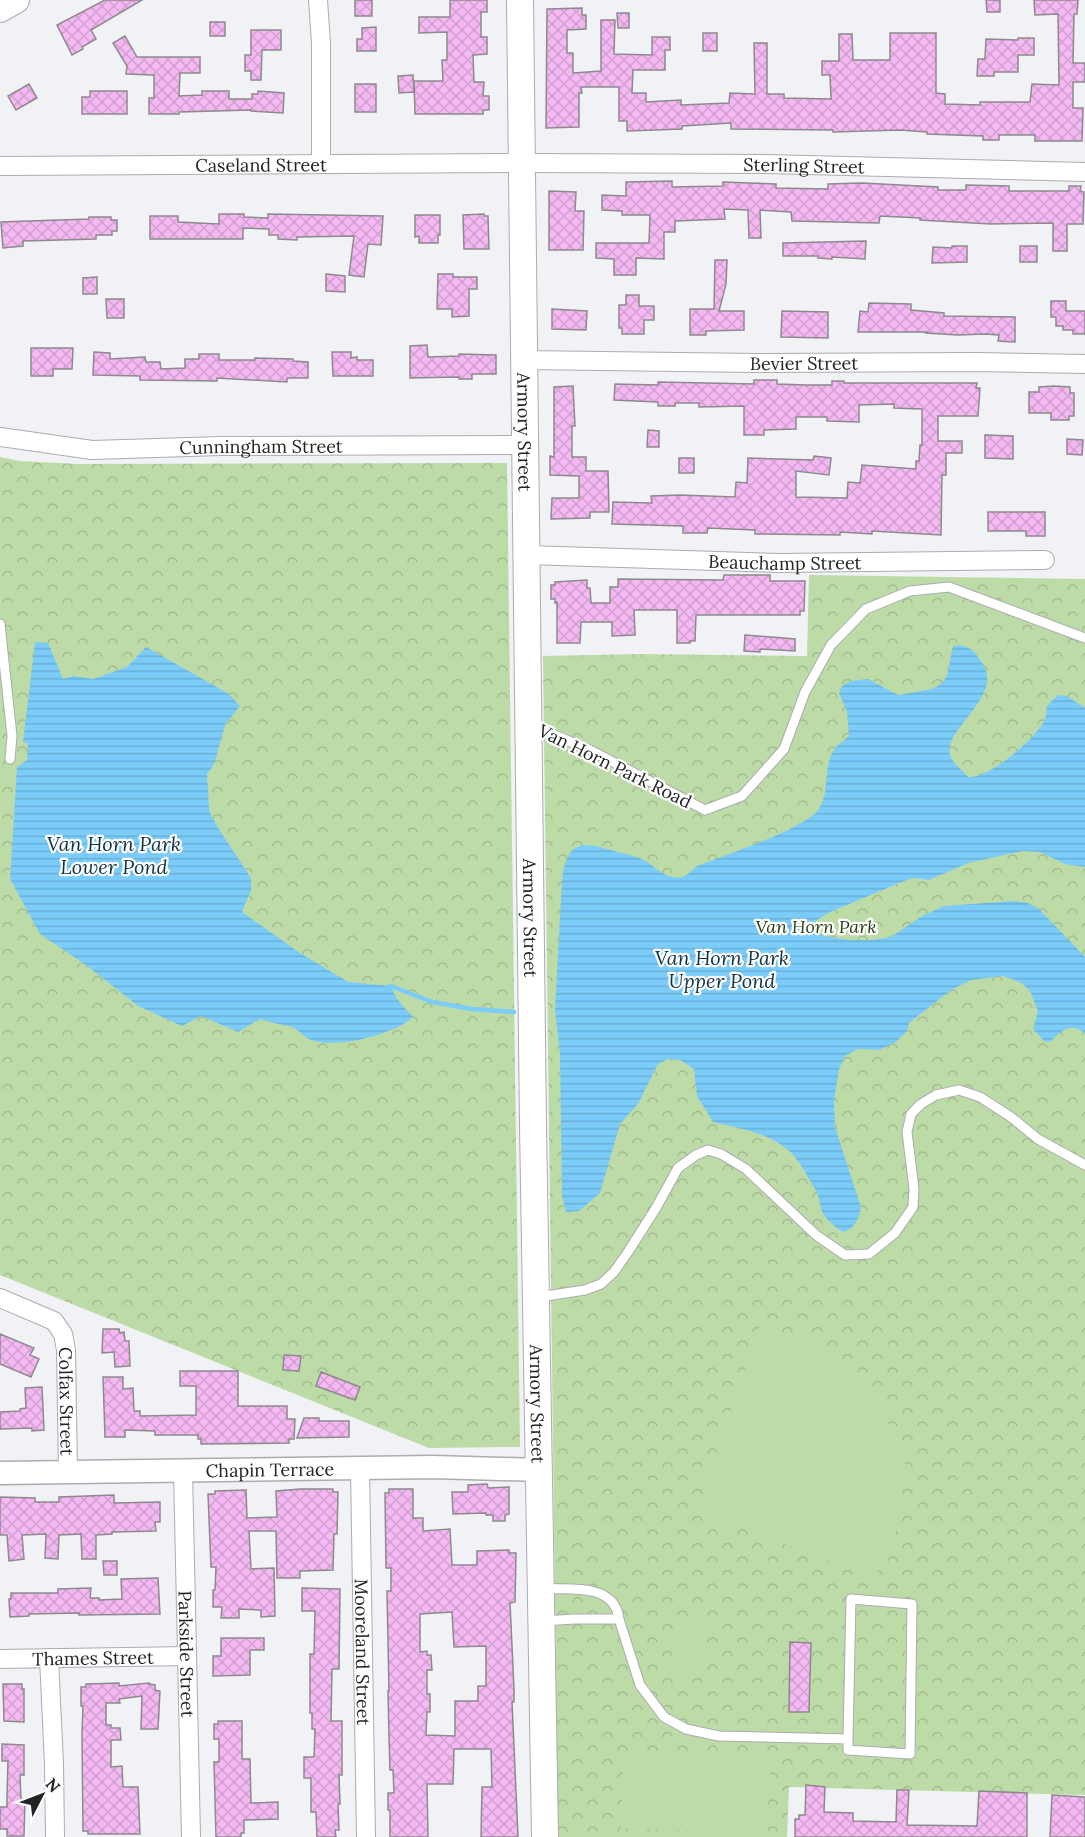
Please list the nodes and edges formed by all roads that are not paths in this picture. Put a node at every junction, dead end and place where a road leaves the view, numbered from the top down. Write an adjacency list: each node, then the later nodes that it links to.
1 (16, 0): 4 (main road)
2 (318, 0): 6 (street)
3 (520, 0): 5 (main road, Armory Street)
4 (0, 9)
5 (522, 163): 6 (street, Caseland Street); 8 (street, Sterling Street); 9 (main road, Armory Street)
6 (321, 164): 7 (street, Caseland Street)
7 (0, 166)
8 (1085, 172)
9 (524, 360): 10 (street, Bevier Street); 12 (main road, Armory Street)
10 (1085, 364)
11 (0, 436): 12 (street, Cunningham Street)
12 (525, 445): 13 (main road, Armory Street)
13 (526, 555): 14 (street, Beauchamp Street); 17 (main road, Armory Street)
14 (1045, 561)
15 (0, 624): 18 (lane)
16 (1085, 638): 17 (lane, Van Horn Park Road)
17 (529, 724): 20 (main road, Armory Street)
18 (10, 759)
19 (1085, 1165): 20 (lane)
20 (536, 1297): 23 (main road, Armory Street)
21 (0, 1298): 25 (street, Colfax Street)
22 (360, 1468): 23 (street, Chapin Terrace); 24 (street, Chapin Terrace); 36 (street, Mooreland Street)
23 (540, 1470): 27 (main road, Armory Street)
24 (183, 1471): 25 (street, Chapin Terrace); 30 (street, Parkside Street)
25 (68, 1472): 26 (street, Chapin Terrace)
26 (0, 1473)
27 (542, 1589): 28 (lane); 29 (main road, Armory Street)
28 (619, 1619): 29 (lane); 33 (lane)
29 (542, 1621): 37 (main road, Armory Street)
30 (187, 1656): 31 (street, Thames Street); 35 (street, Parkside Street)
31 (49, 1658): 32 (street, Thames Street); 34 (street)
32 (0, 1659)
33 (848, 1739): 33 (lane)
34 (55, 1837)
35 (191, 1837)
36 (366, 1837)
37 (545, 1837)

